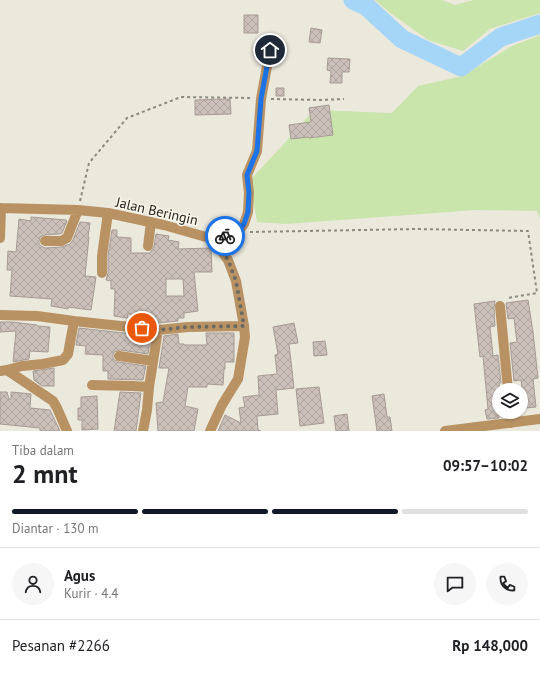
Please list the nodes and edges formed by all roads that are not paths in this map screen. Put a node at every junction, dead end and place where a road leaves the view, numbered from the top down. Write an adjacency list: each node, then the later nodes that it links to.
1 (270, 50): 7 (street)
2 (1, 208): 3 (street, Jalan Beringin); 6 (street)
3 (78, 210): 4 (street, Jalan Beringin); 8 (street)
4 (108, 213): 5 (street, Jalan Beringin); 10 (street)
5 (150, 222): 7 (street, Jalan Beringin); 9 (street)
6 (0, 238)
7 (213, 239): 14 (street, Jalan Beringin)
8 (45, 241)
9 (148, 246)
10 (102, 273)
11 (500, 306): 19 (street)
12 (0, 315): 13 (street)
13 (74, 321): 15 (street); 18 (street)
14 (244, 326): 15 (street); 28 (street, Jalan Beringin)
15 (158, 330): 17 (street)
16 (119, 356): 17 (street)
17 (153, 361): 21 (street)
18 (4, 370): 26 (street)
19 (507, 383)
20 (92, 385): 21 (street)
21 (149, 387): 27 (street)
22 (511, 419): 24 (street)
23 (540, 419): 24 (street)
24 (511, 423): 25 (street)
25 (458, 430): 29 (street)
26 (67, 431)
27 (143, 431)
28 (210, 431)
29 (445, 431)

